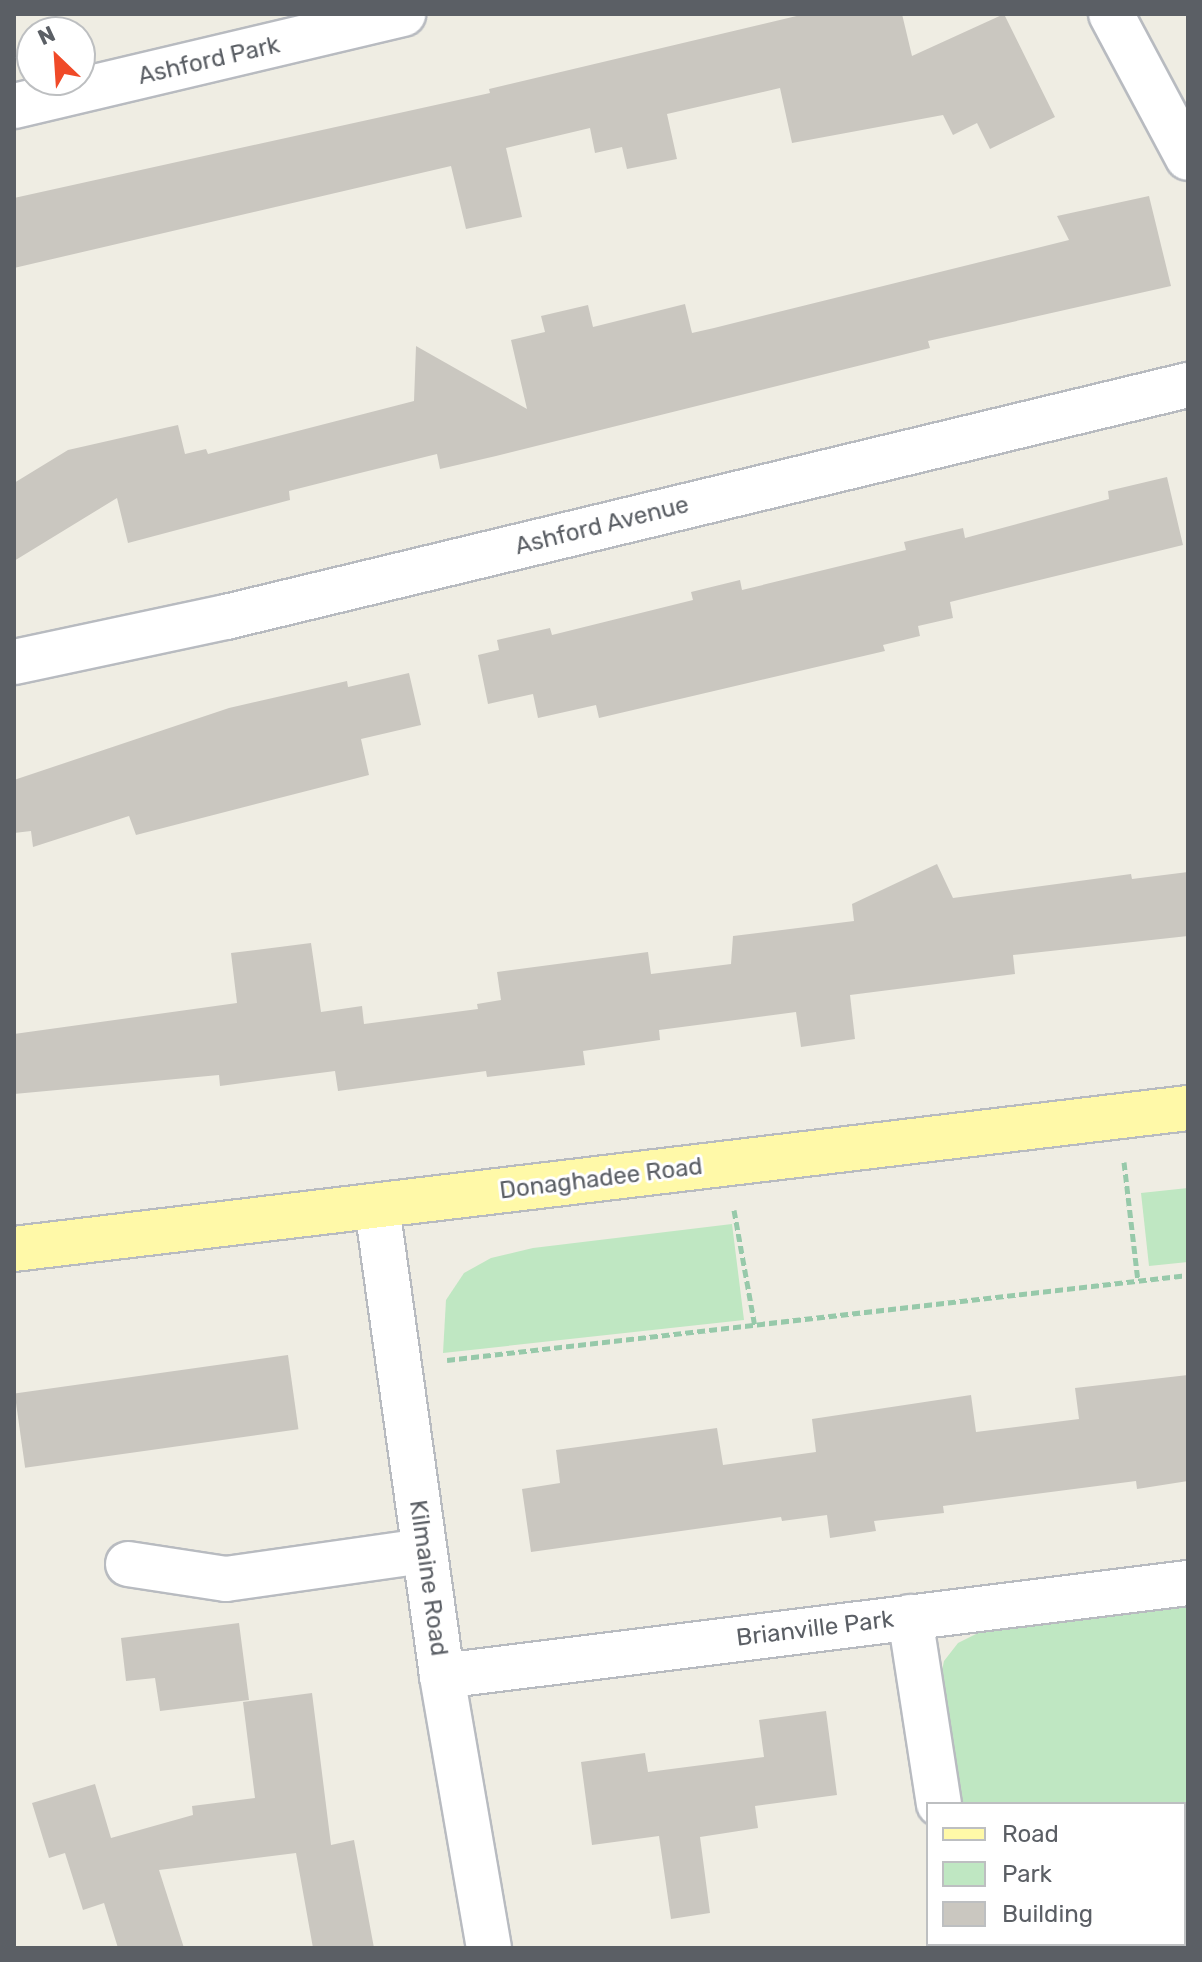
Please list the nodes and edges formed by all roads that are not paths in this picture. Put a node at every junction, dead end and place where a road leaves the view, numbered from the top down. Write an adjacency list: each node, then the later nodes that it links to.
1 (403, 14): 3 (street, Ashford Park)
2 (1111, 14): 5 (street)
3 (281, 29): 4 (street, Ashford Park)
4 (14, 106)
5 (1188, 158)
6 (1188, 385): 7 (street, Ashford Avenue)
7 (14, 662)
8 (1188, 1108): 9 (main road, Donaghadee Road)
9 (377, 1207): 10 (main road, Donaghadee Road); 11 (street, Kilmaine Road)
10 (14, 1249)
11 (423, 1551): 12 (street); 15 (street, Kilmaine Road)
12 (128, 1564)
13 (1188, 1583): 14 (street, Brianville Park)
14 (910, 1617): 15 (street, Brianville Park); 16 (street)
15 (442, 1676): 17 (street, Kilmaine Road)
16 (939, 1802)
17 (489, 1948)

